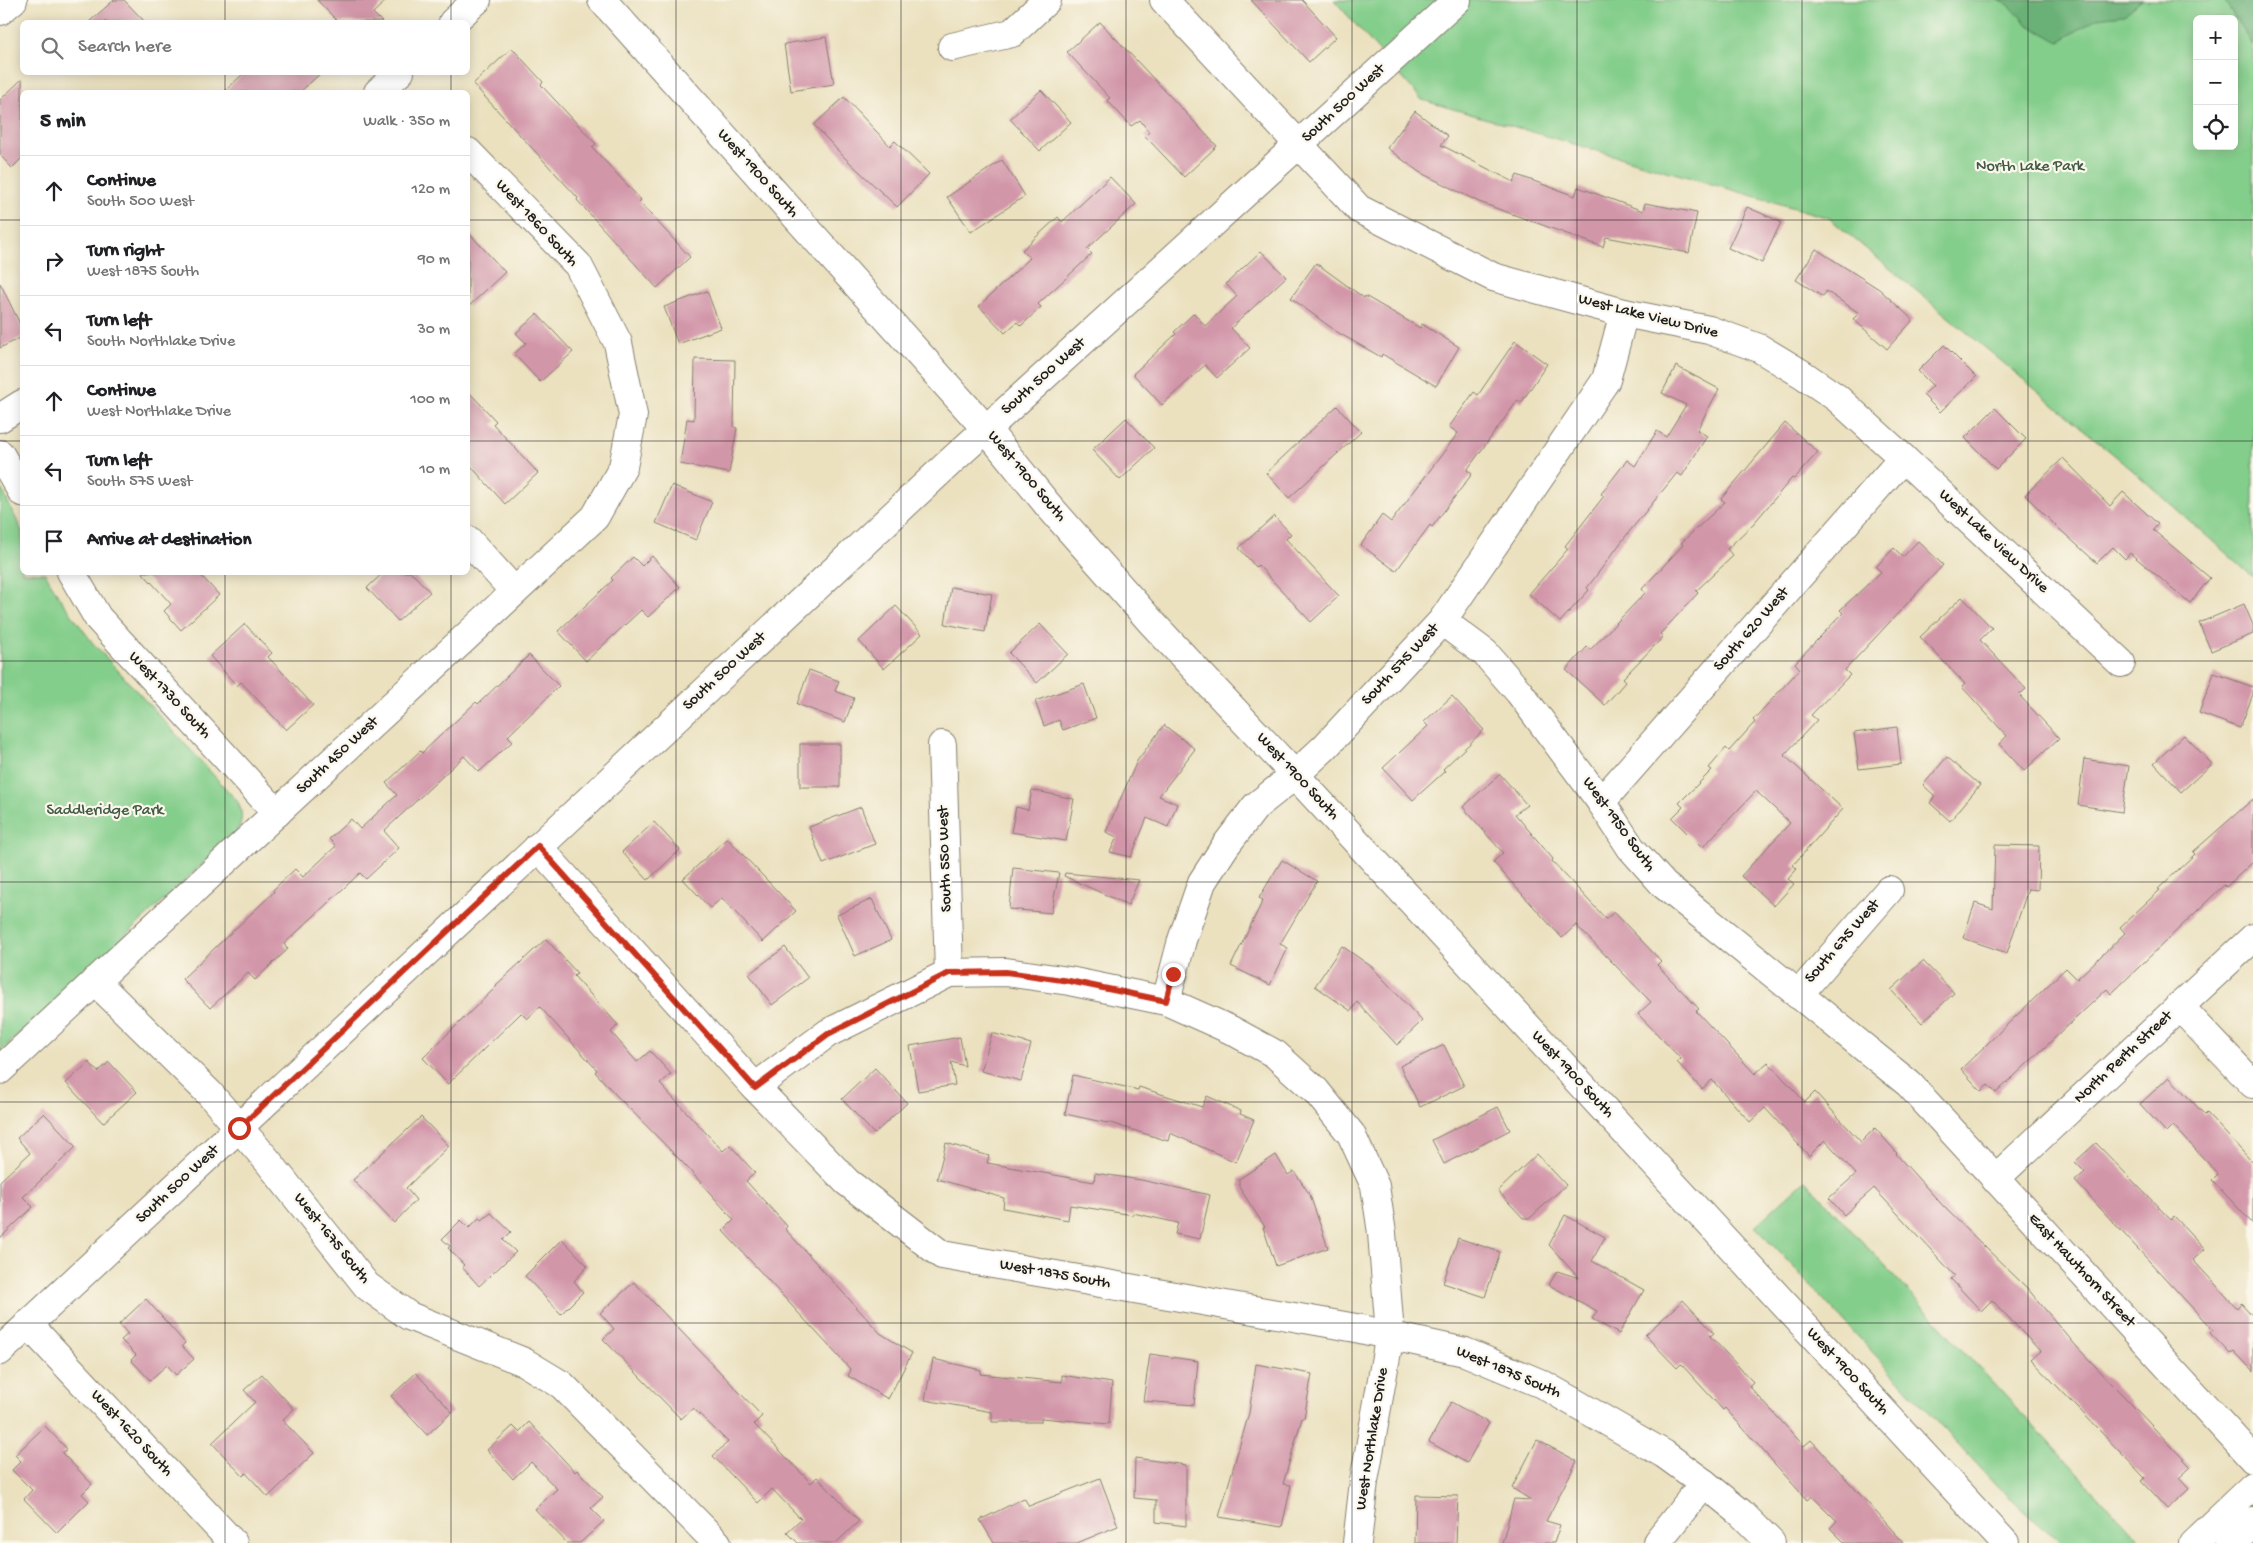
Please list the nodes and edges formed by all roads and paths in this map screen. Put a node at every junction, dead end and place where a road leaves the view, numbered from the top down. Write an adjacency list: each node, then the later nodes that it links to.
1 (14, 0): 7 (street)
2 (477, 0): 8 (street)
3 (602, 0): 16 (street, West 1900 South)
4 (1047, 0): 9 (street)
5 (1164, 0): 10 (street, West Lake View Drive)
6 (1456, 0): 10 (street, South 500 West)
7 (0, 11)
8 (455, 20)
9 (952, 47)
10 (1299, 145): 12 (street, West Lake View Drive); 16 (street, South 500 West)
11 (470, 154): 14 (street, West 1860 South)
12 (1624, 313): 18 (street, West Lake View Drive); 23 (street, South 575 West)
13 (20, 405): 15 (street)
14 (632, 414): 22 (street, South 450 West)
15 (0, 418)
16 (986, 429): 26 (street, West 1900 South); 29 (street, South 500 West)
17 (0, 454): 19 (street)
18 (1903, 458): 24 (street, West Lake View Drive); 27 (street, South 620 West)
19 (20, 489)
20 (470, 542): 22 (street)
21 (73, 575): 28 (street, West 1730 South)
22 (514, 591): 28 (street, South 450 West)
23 (1442, 621): 26 (street, South 575 West); 27 (street, West 1950 South)
24 (2121, 663)
25 (942, 745): 32 (street, South 550 West)
26 (1295, 775): 35 (street, South 575 West); 55 (street, West 1900 South)
27 (1601, 802): 34 (street, West 1950 South)
28 (277, 813): 33 (street, South 450 West)
29 (538, 846): 40 (street, West 1875 South); 41 (street, South 500 West)
30 (1888, 890): 34 (street, South 675 West)
31 (2253, 938): 36 (street, North Perth Street)
32 (949, 973): 35 (street); 40 (street)
33 (95, 981): 37 (street, South 450 West); 41 (street, West 1675 South)
34 (1798, 994): 38 (street, West 1950 South)
35 (1166, 1001): 44 (street, West Northlake Drive)
36 (2179, 1006): 39 (street); 42 (street, North Perth Street)
37 (0, 1070)
38 (1909, 1084): 42 (street, East Hawthorn Street)
39 (2253, 1084)
40 (755, 1088): 44 (street, West 1875 South)
41 (239, 1128): 43 (street, South 500 West); 52 (street, West 1675 South)
42 (1996, 1179): 46 (street, East Hawthorn Street)
43 (28, 1324): 45 (street, South 500 West); 51 (street, West 1620 South)
44 (1390, 1334): 47 (street, West 1875 South); 53 (street, West Northlake Drive)
45 (0, 1351)
46 (2253, 1458)
47 (1704, 1483): 50 (street); 54 (street, West 1875 South)
48 (2253, 1486): 56 (street)
49 (2253, 1522): 57 (street)
50 (1657, 1542)
51 (233, 1543)
52 (717, 1543)
53 (1357, 1543)
54 (1770, 1543)
55 (2005, 1543)
56 (2193, 1543)
57 (2230, 1543)

